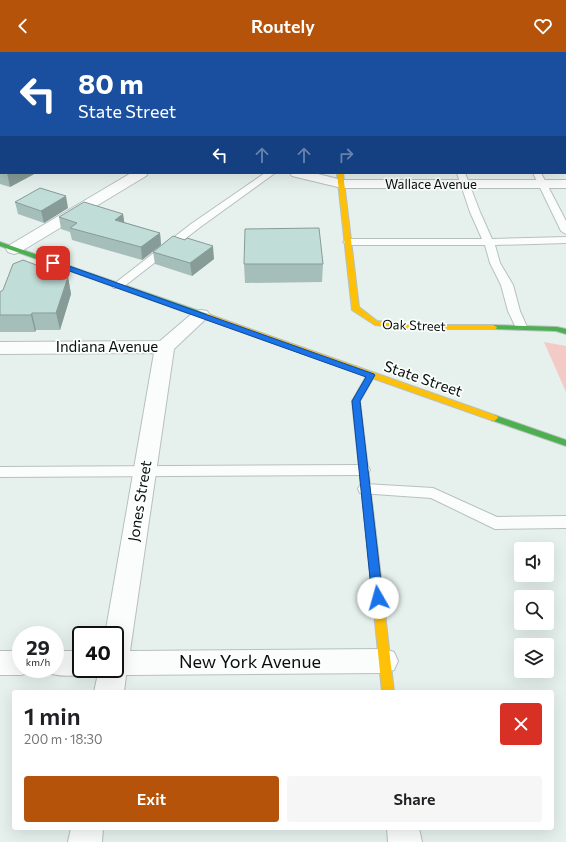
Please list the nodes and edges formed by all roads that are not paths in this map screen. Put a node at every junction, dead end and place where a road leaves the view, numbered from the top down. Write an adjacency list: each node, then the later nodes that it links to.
1 (138, 174): 12 (street)
2 (270, 174): 15 (lane)
3 (304, 174): 4 (street, Wallace Avenue)
4 (341, 179): 5 (street, Wallace Avenue); 10 (main road, Oak Street)
5 (463, 179): 6 (street, Wallace Avenue); 11 (lane)
6 (540, 179): 7 (street, Wallace Avenue); 8 (lane)
7 (566, 184)
8 (566, 231)
9 (566, 240): 11 (lane)
10 (348, 242): 11 (lane); 17 (main road, Oak Street)
11 (489, 242): 17 (lane)
12 (7, 246): 13 (main road, State Street)
13 (40, 258): 14 (lane); 15 (main road, State Street)
14 (29, 265)
15 (118, 286): 16 (main road, State Street)
16 (201, 315): 19 (street, Indiana Avenue); 21 (main road, State Street)
17 (521, 327): 18 (main road, Oak Street)
18 (566, 332)
19 (165, 347): 20 (street, Indiana Avenue); 24 (street, Jones Street)
20 (0, 348)
21 (371, 375): 22 (main road, State Street); 23 (main road)
22 (566, 443)
23 (364, 470): 24 (lane); 26 (main road)
24 (145, 471): 25 (lane); 28 (street, Jones Street)
25 (0, 472)
26 (366, 489): 27 (lane); 29 (main road)
27 (566, 522)
28 (120, 626)
29 (384, 661): 32 (street, New York Avenue); 35 (main road)
30 (0, 663): 31 (street)
31 (12, 663)
32 (124, 663)
33 (111, 678): 34 (street)
34 (109, 690)
35 (388, 690)
36 (87, 830): 38 (street)
37 (403, 830): 39 (street)
38 (85, 842)
39 (405, 842)

